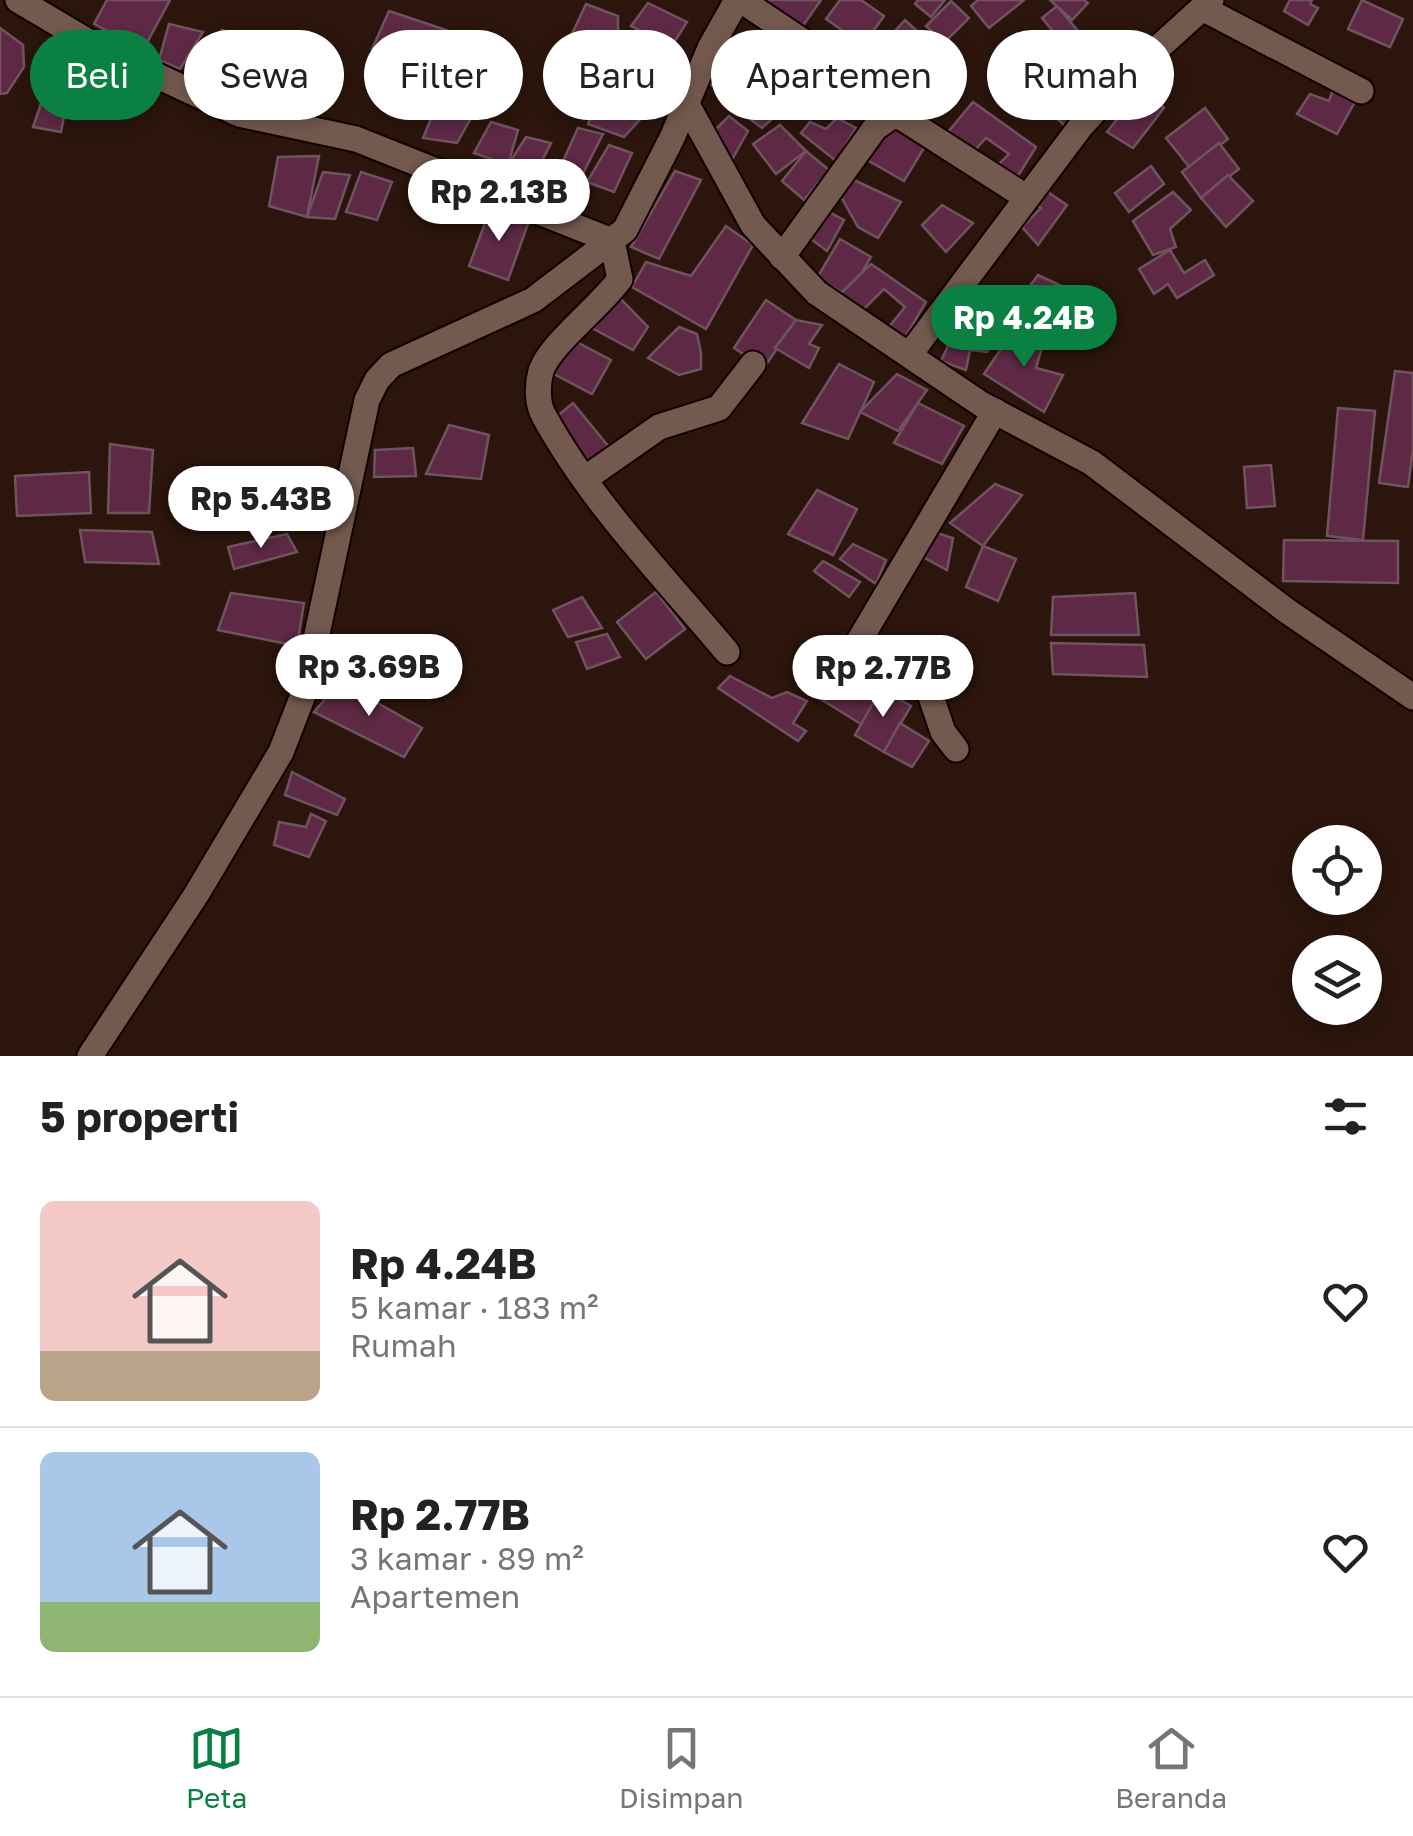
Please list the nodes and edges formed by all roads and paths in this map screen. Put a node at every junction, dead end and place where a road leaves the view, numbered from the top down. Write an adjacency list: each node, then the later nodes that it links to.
1 (18, 0): 10 (street)
2 (739, 0): 4 (street); 5 (street)
3 (1206, 4): 6 (street); 9 (street)
4 (784, 30)
5 (691, 90)
6 (1360, 91)
7 (691, 113): 11 (street)
8 (677, 120): 10 (street)
9 (1026, 197): 11 (street); 12 (street)
10 (612, 241): 15 (street); 19 (street)
11 (782, 257): 12 (street)
12 (910, 354): 14 (street)
13 (754, 364): 15 (street)
14 (994, 410): 17 (street); 18 (street)
15 (586, 478): 16 (street)
16 (727, 652)
17 (1413, 697)
18 (956, 749)
19 (90, 1056)

